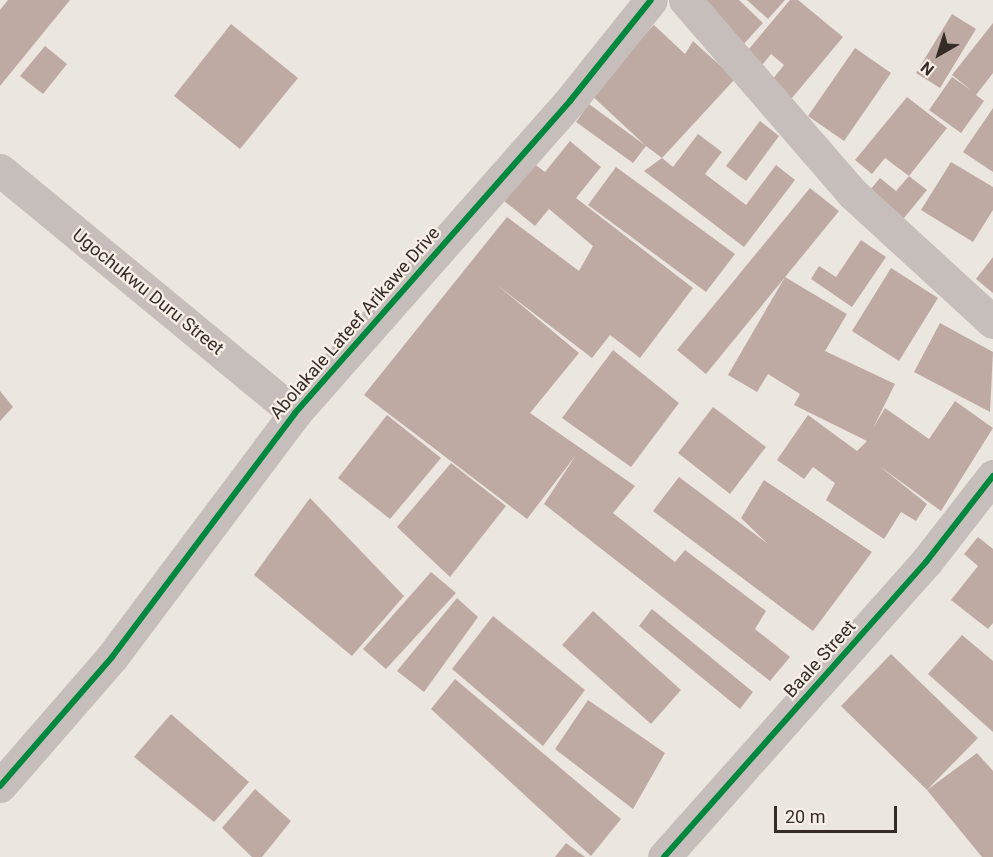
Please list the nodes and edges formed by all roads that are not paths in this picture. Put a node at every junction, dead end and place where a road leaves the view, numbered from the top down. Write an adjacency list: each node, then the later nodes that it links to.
1 (651, 0): 5 (street, Abolakale Lateef Arikawe Drive)
2 (685, 0): 4 (street)
3 (0, 170): 5 (street, Ugochukwu Duru Street)
4 (993, 322)
5 (295, 413): 7 (street, Abolakale Lateef Arikawe Drive)
6 (993, 476): 8 (street, Baale Street)
7 (0, 786)
8 (664, 857)

